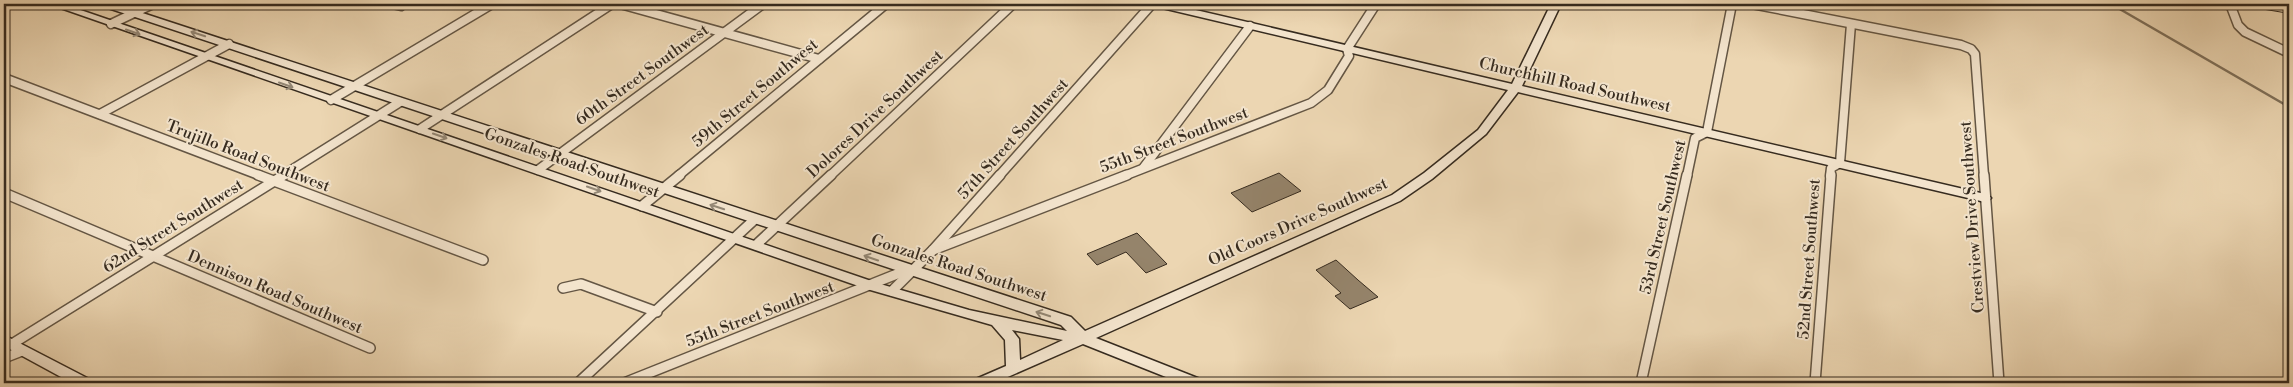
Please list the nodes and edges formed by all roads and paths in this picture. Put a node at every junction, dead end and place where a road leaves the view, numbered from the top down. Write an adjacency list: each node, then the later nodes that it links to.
1 (54, 4): 22 (street, Gonzales Road Southwest)
2 (106, 4): 21 (street, Gonzales Road Southwest)
3 (153, 4): 21 (street)
4 (392, 4): 19 (street)
5 (492, 4): 32 (street)
6 (612, 4): 38 (street)
7 (620, 4): 25 (street)
8 (763, 4): 25 (street, 60th Street Southwest)
9 (886, 4): 30 (street, 59th Street Southwest)
10 (1013, 4): 51 (street, Dolores Drive Southwest)
11 (1152, 4): 54 (street, 57th Street Southwest)
12 (1158, 4): 24 (street, Churchhill Road Southwest)
13 (1376, 4): 27 (street, 55th Street Southwest)
14 (1556, 4): 33 (street, Old Coors Drive Southwest)
15 (1732, 4): 40 (street, 53rd Street Southwest)
16 (1752, 4): 23 (street)
17 (2230, 4): 28 (street)
18 (2254, 4): 20 (main road)
19 (401, 6)
20 (2289, 10)
21 (134, 13): 22 (street); 26 (street, Gonzales Road Southwest, one-way to 21)
22 (111, 24): 29 (street, Gonzales Road Southwest, one-way to 29)
23 (1850, 24): 42 (street, 52nd Street Southwest); 48 (street, Crestview Drive Southwest)
24 (1250, 26): 27 (street, Churchhill Road Southwest); 43 (street)
25 (724, 32): 30 (street); 41 (street, 60th Street Southwest)
26 (229, 44): 29 (street); 32 (street, Gonzales Road Southwest)
27 (1347, 49): 33 (street, Churchhill Road Southwest); 43 (street, 55th Street Southwest)
28 (2289, 53)
29 (205, 57): 34 (street, Gonzales Road Southwest, one-way to 34); 36 (street)
30 (819, 58): 46 (street, 59th Street Southwest)
31 (4, 78): 36 (street, Trujillo Road Southwest)
32 (354, 86): 34 (street); 35 (street, Gonzales Road Southwest)
33 (1514, 88): 40 (street, Churchhill Road Southwest); 63 (street, Old Coors Drive Southwest)
34 (331, 100): 37 (street, Gonzales Road Southwest)
35 (400, 102): 37 (street, 62nd Street Southwest); 38 (street, Gonzales Road Southwest)
36 (100, 114): 45 (street, Trujillo Road Southwest)
37 (378, 115): 39 (street, Gonzales Road Southwest); 45 (street, 62nd Street Southwest)
38 (441, 115): 39 (street); 41 (street, Gonzales Road Southwest)
39 (420, 129): 44 (street, Gonzales Road Southwest, one-way to 44)
40 (1707, 132): 42 (street, Churchhill Road Southwest); 73 (street, 53rd Street Southwest)
41 (558, 154): 44 (street, 60th Street Southwest); 46 (street, Gonzales Road Southwest)
42 (1840, 163): 48 (street, Churchhill Road Southwest); 74 (street, 52nd Street Southwest)
43 (1144, 167): 54 (street, 55th Street Southwest)
44 (538, 170): 49 (street, Gonzales Road Southwest, one-way to 49)
45 (273, 182): 55 (street, 62nd Street Southwest); 56 (street, Trujillo Road Southwest)
46 (662, 189): 49 (street, 59th Street Southwest); 50 (street, Gonzales Road Southwest, one-way to 46)
47 (4, 193): 55 (street, Dennison Road Southwest)
48 (1985, 198): 75 (street, Crestview Drive Southwest)
49 (642, 206): 52 (street, Gonzales Road Southwest)
50 (755, 219): 51 (street, Gonzales Road Southwest); 52 (street)
51 (777, 226): 53 (street, Dolores Drive Southwest); 57 (street, Gonzales Road Southwest, one-way to 51)
52 (736, 238): 53 (street, Gonzales Road Southwest); 61 (street)
53 (756, 245): 58 (street, Gonzales Road Southwest)
54 (933, 250): 57 (street, 57th Street Southwest)
55 (152, 256): 64 (street, 62nd Street Southwest); 65 (street, Dennison Road Southwest)
56 (483, 260)
57 (909, 271): 58 (street, 55th Street Southwest); 60 (street, 57th Street Southwest); 63 (street, Gonzales Road Southwest, one-way to 57)
58 (872, 286): 60 (street, Gonzales Road Southwest); 71 (street, 55th Street Southwest)
59 (563, 288): 61 (street)
60 (892, 291): 62 (street, Gonzales Road Southwest)
61 (657, 312): 70 (street)
62 (996, 322): 63 (street, Gonzales Road Southwest); 67 (street)
63 (1083, 338): 67 (street, Old Coors Drive Southwest); 68 (street, Gonzales Road Southwest)
64 (13, 345): 66 (street, 62nd Street Southwest); 69 (street)
65 (370, 348)
66 (4, 358)
67 (1013, 369): 72 (street, Old Coors Drive Southwest)
68 (1186, 382)
69 (84, 383)
70 (578, 383)
71 (624, 383)
72 (981, 383)
73 (1641, 383)
74 (1815, 383)
75 (1999, 383)

